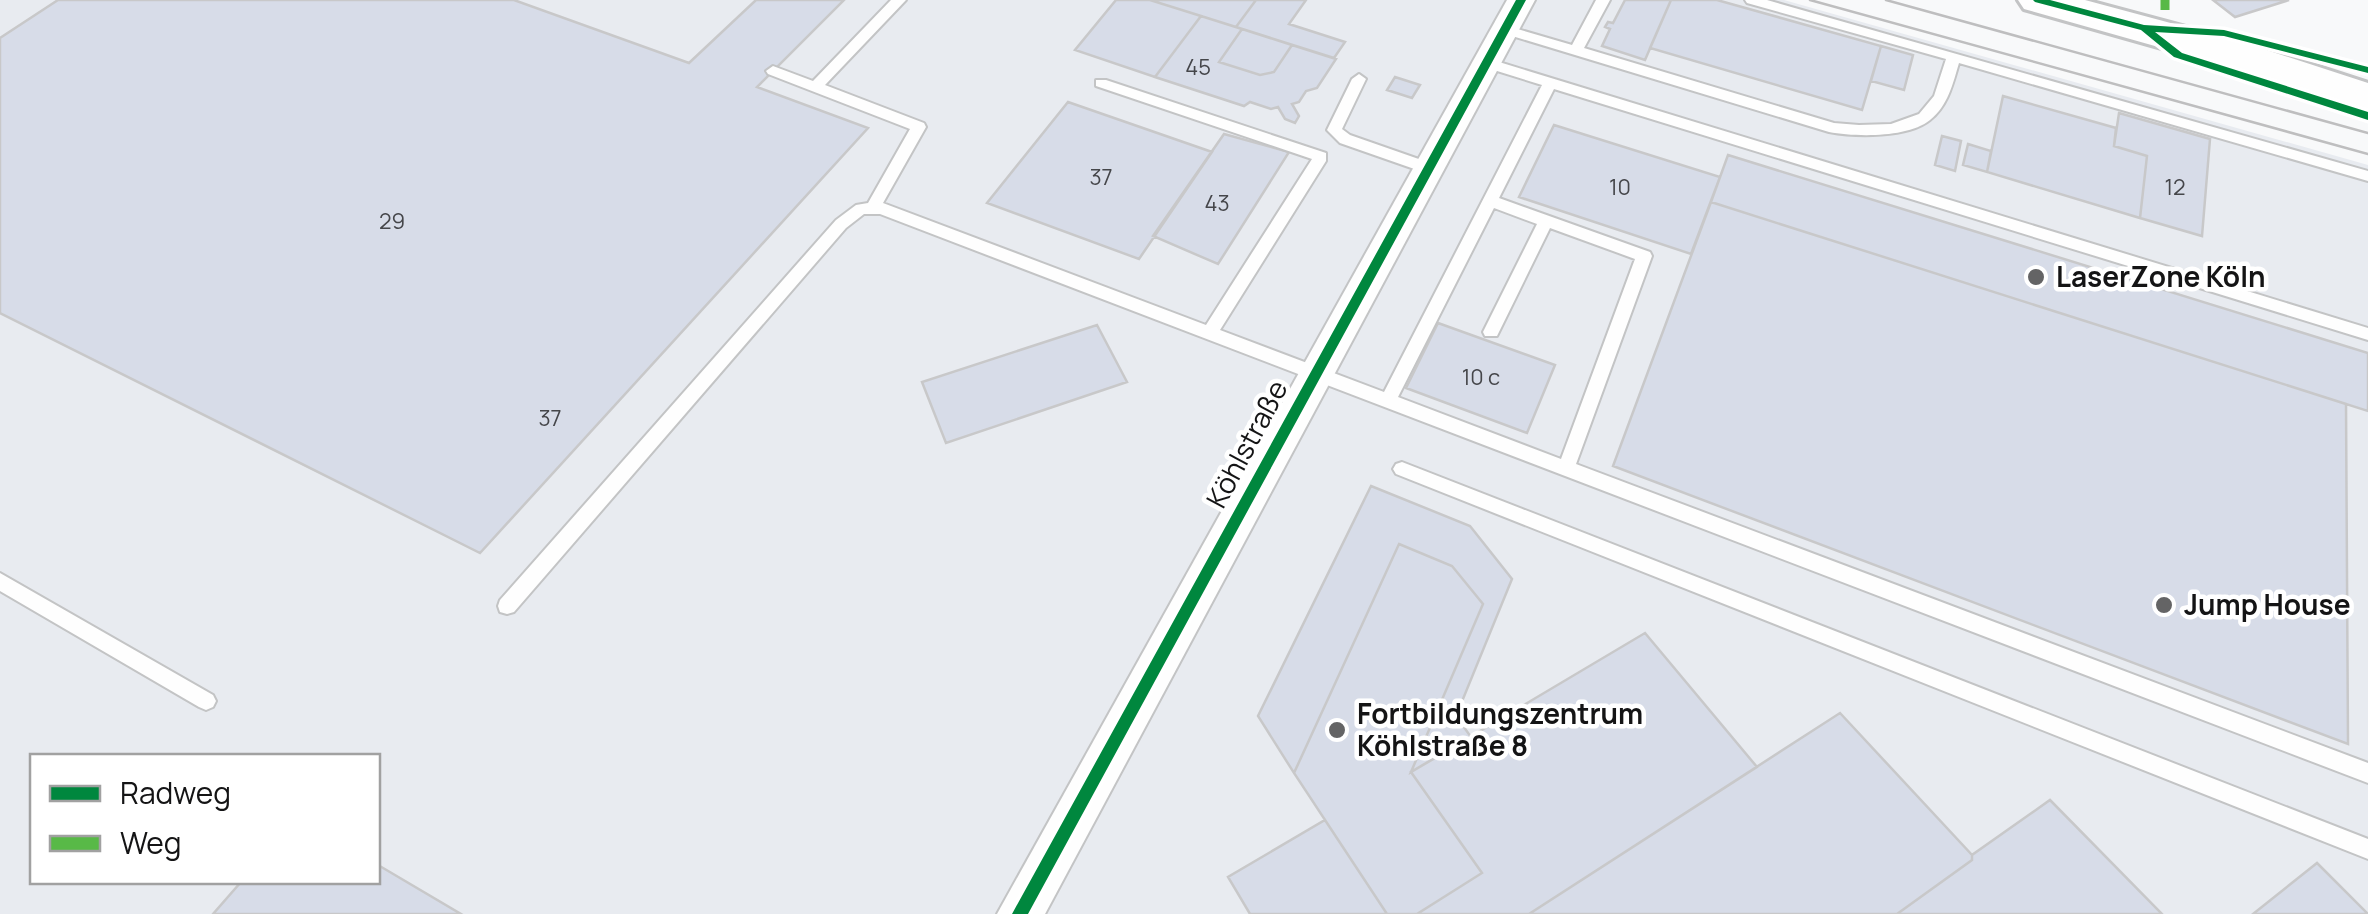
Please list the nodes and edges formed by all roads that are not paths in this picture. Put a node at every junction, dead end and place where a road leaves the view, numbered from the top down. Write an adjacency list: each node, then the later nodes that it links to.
1 (899, 0): 13 (lane)
2 (1603, 0): 6 (lane)
3 (1752, 0): 7 (lane)
4 (2038, 0): 14 (main road)
5 (1512, 15): 6 (lane); 8 (street, Köhlstraße)
6 (1576, 50): 7 (lane)
7 (1954, 56): 16 (lane)
8 (1486, 63): 12 (lane); 15 (street, Köhlstraße)
9 (772, 71): 13 (lane)
10 (1360, 79): 15 (lane)
11 (1102, 82): 20 (lane)
12 (1550, 83): 17 (lane); 22 (lane)
13 (815, 87): 18 (lane)
14 (2368, 98)
15 (1428, 168): 23 (street, Köhlstraße)
16 (2368, 176)
17 (1490, 201): 19 (lane); 24 (lane)
18 (873, 208): 20 (lane); 28 (lane)
19 (1546, 221): 21 (lane); 26 (lane)
20 (1210, 332): 23 (lane)
21 (1491, 332)
22 (2368, 334)
23 (1314, 373): 24 (lane); 32 (street, Köhlstraße)
24 (1388, 401): 26 (lane)
25 (1402, 469): 31 (lane)
26 (1566, 469): 30 (lane)
27 (0, 581): 29 (lane)
28 (507, 606)
29 (206, 701)
30 (2368, 773)
31 (2368, 849)
32 (1020, 914)

